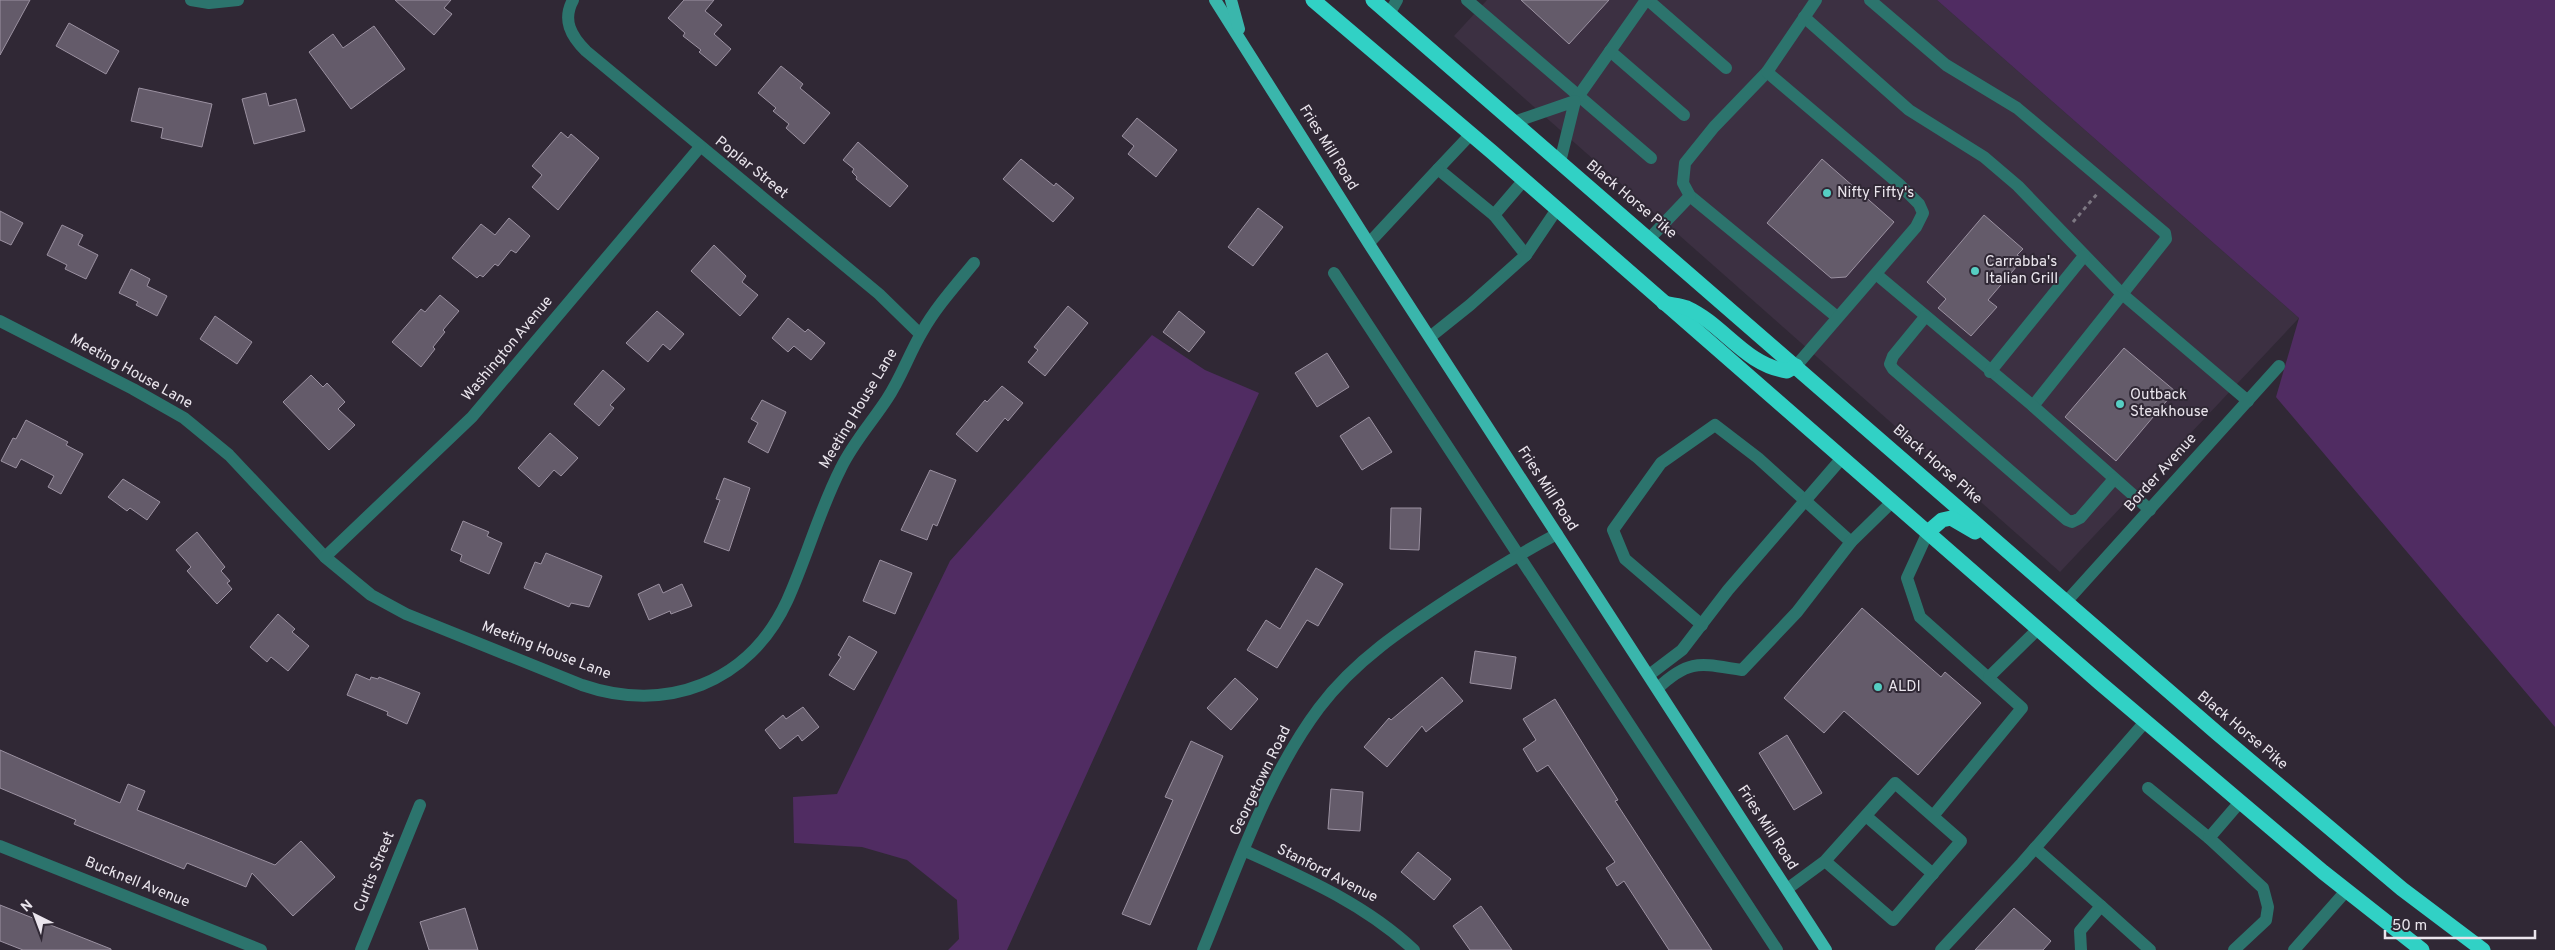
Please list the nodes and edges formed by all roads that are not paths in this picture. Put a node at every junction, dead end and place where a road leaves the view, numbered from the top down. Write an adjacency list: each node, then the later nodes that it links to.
1 (191, 0): 2 (street)
2 (238, 0)
3 (573, 0): 23 (street, Poplar Street)
4 (1215, 0): 15 (main road, Fries Mill Road)
5 (1231, 0): 15 (main road, Fries Mill Road)
6 (1313, 0): 22 (highway)
7 (1373, 0): 13 (highway, Black Horse Pike)
8 (1397, 0): 13 (street)
9 (1467, 0): 19 (street)
10 (1647, 0): 16 (street); 17 (street)
11 (1816, 0): 14 (street)
12 (1870, 0): 38 (street)
13 (1389, 14): 21 (highway, Black Horse Pike)
14 (1804, 17): 18 (street); 34 (street)
15 (1243, 43): 32 (main road, Fries Mill Road)
16 (1610, 51): 19 (street); 20 (street)
17 (1726, 68)
18 (1767, 72): 28 (street); 37 (street)
19 (1577, 98): 21 (street); 24 (street); 25 (street)
20 (1684, 115)
21 (1514, 122): 25 (highway, Black Horse Pike)
22 (1471, 134): 26 (street); 27 (highway)
23 (700, 147): 43 (street, Poplar Street); 59 (street, Washington Avenue)
24 (1651, 158)
25 (1560, 162): 31 (highway, Black Horse Pike)
26 (1438, 169): 30 (street); 32 (street)
27 (1524, 180): 29 (highway); 30 (street)
28 (1690, 196): 31 (street); 40 (street)
29 (1557, 209): 33 (street); 39 (highway)
30 (1494, 215): 33 (street)
31 (1650, 238): 45 (highway, Black Horse Pike)
32 (1369, 243): 44 (main road, Fries Mill Road)
33 (1526, 255): 44 (street)
34 (2084, 256): 38 (street); 47 (street)
35 (974, 263): 43 (street, Meeting House Lane)
36 (1334, 273): 58 (street)
37 (1876, 274): 40 (street); 41 (street)
38 (2121, 293): 48 (street); 49 (street)
39 (1663, 303): 45 (highway); 50 (highway)
40 (1837, 317): 45 (street)
41 (1926, 317): 47 (street); 51 (street)
42 (0, 321): 59 (street, Meeting House Lane)
43 (920, 334): 59 (street, Meeting House Lane)
44 (1430, 337): 56 (main road, Fries Mill Road)
45 (1796, 366): 60 (highway, Black Horse Pike)
46 (2279, 366): 48 (street, Border Avenue)
47 (1990, 372): 49 (street)
48 (2248, 401): 54 (street, Border Avenue)
49 (2033, 406): 51 (street)
50 (1842, 458): 52 (highway); 53 (street)
51 (2114, 479): 54 (street)
52 (1893, 501): 55 (highway); 57 (street)
53 (1804, 503): 57 (street); 62 (street); 62 (street)
54 (2150, 510): 61 (street, Border Avenue)
55 (1928, 532): 60 (highway); 63 (highway); 65 (street)
56 (1557, 534): 58 (street, Georgetown Road); 64 (main road, Fries Mill Road)
57 (1851, 542): 66 (street)
58 (1518, 555): 76 (street, Georgetown Road); 87 (street)
59 (325, 556)
60 (2028, 568): 61 (highway, Black Horse Pike)
61 (2066, 602): 94 (highway, Black Horse Pike)
62 (1702, 625): 64 (street)
63 (2038, 629): 65 (street); 67 (highway)
64 (1649, 674): 66 (main road, Fries Mill Road)
65 (1989, 677): 72 (street)
66 (1658, 688): 79 (main road, Fries Mill Road)
67 (2145, 722): 69 (highway); 75 (street)
68 (2148, 788): 73 (street)
69 (2240, 802): 73 (street); 80 (highway)
70 (420, 805): 84 (street, Curtis Street)
71 (1866, 816): 72 (street); 77 (street); 78 (street)
72 (1932, 816): 78 (street)
73 (2209, 838): 92 (street)
74 (0, 846): 83 (street, Bucknell Avenue)
75 (2036, 848): 81 (street); 89 (street)
76 (1244, 851): 85 (street, Georgetown Road); 86 (street, Stanford Avenue)
77 (1826, 861): 78 (street); 79 (street)
78 (1933, 874)
79 (1787, 889): 88 (main road, Fries Mill Road)
80 (2346, 891): 82 (highway); 93 (street)
81 (2101, 906): 90 (street); 91 (street)
82 (2416, 948)
83 (261, 950)
84 (361, 950)
85 (1203, 950)
86 (1414, 950)
87 (1777, 950)
88 (1826, 950)
89 (1942, 950)
90 (2081, 950)
91 (2150, 950)
92 (2234, 950)
93 (2294, 950)
94 (2483, 950)

